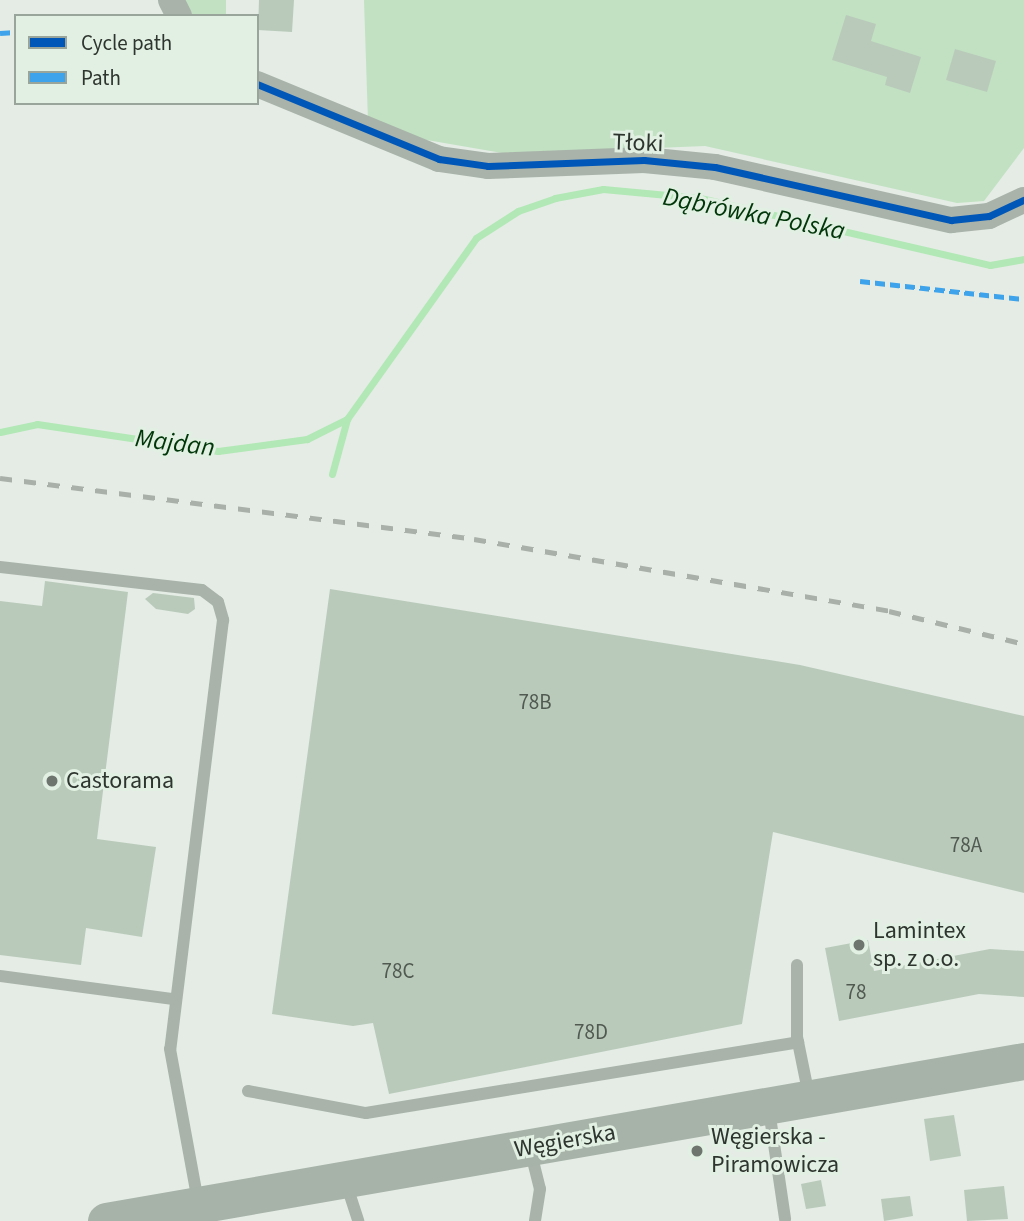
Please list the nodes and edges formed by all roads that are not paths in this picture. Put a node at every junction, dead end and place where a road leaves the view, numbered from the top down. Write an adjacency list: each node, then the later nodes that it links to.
1 (259, 85): 2 (street, Tłoki)
2 (1024, 200)
3 (0, 567): 6 (lane)
4 (797, 965): 7 (lane)
5 (0, 976): 6 (lane)
6 (173, 999): 14 (lane)
7 (798, 1042): 9 (lane); 10 (lane)
8 (1024, 1061): 10 (main road, Węgierska)
9 (248, 1091)
10 (809, 1099): 11 (main road, Węgierska)
11 (769, 1106): 12 (main road, Węgierska); 15 (lane)
12 (529, 1147): 13 (main road, Węgierska); 18 (lane)
13 (345, 1179): 14 (main road, Węgierska); 17 (lane)
14 (198, 1204): 16 (main road, Węgierska)
15 (785, 1219)
16 (106, 1221)
17 (358, 1221)
18 (536, 1221)

